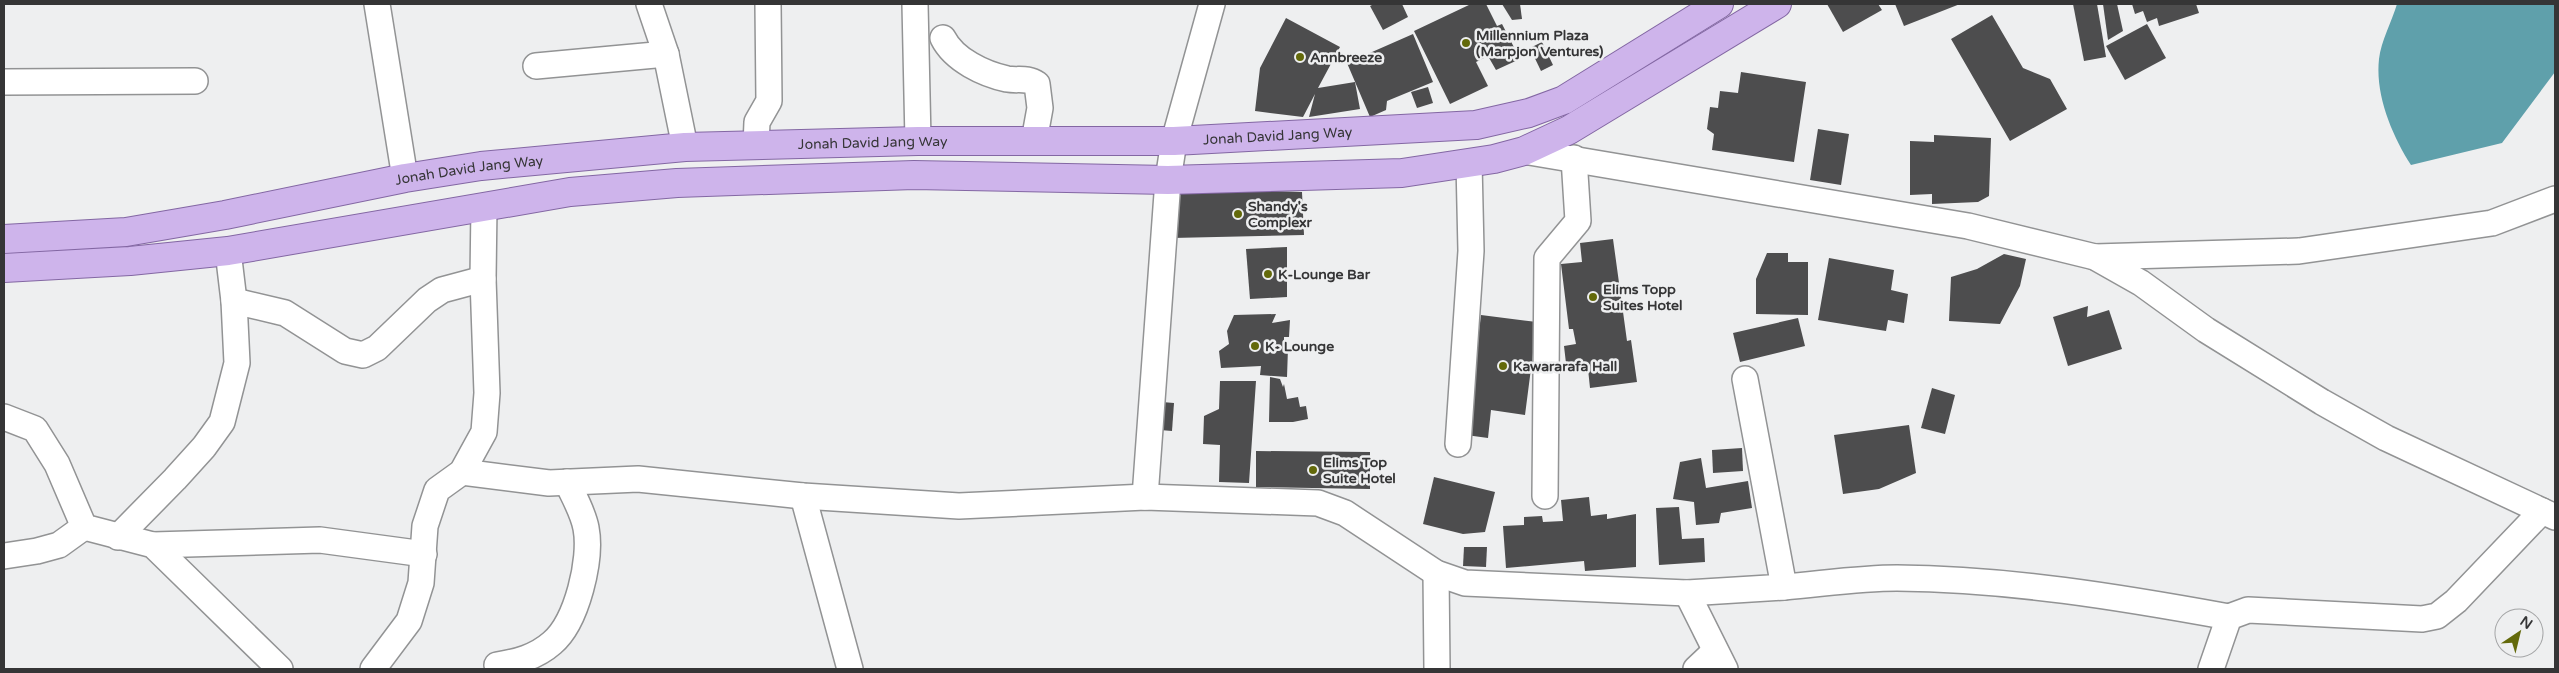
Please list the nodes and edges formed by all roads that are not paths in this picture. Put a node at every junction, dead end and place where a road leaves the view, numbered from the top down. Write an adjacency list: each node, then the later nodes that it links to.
1 (377, 4): 21 (street)
2 (649, 4): 9 (street)
3 (768, 4): 16 (street)
4 (916, 4): 13 (street)
5 (1212, 4): 15 (street)
6 (1719, 4): 15 (main road, Jonah David Jang Way)
7 (1777, 4): 18 (main road)
8 (943, 38): 14 (street)
9 (666, 54): 10 (street); 17 (street)
10 (536, 66)
11 (195, 81): 12 (street)
12 (4, 82)
13 (918, 141): 14 (main road, Jonah David Jang Way); 16 (main road, Jonah David Jang Way)
14 (1034, 141): 15 (main road, Jonah David Jang Way)
15 (1174, 141): 22 (street)
16 (756, 145): 17 (main road, Jonah David Jang Way)
17 (685, 147): 21 (main road, Jonah David Jang Way)
18 (1524, 151): 19 (street); 20 (main road)
19 (1574, 158): 27 (street); 37 (street)
20 (1469, 162): 22 (main road); 33 (street)
21 (405, 178): 25 (main road, Jonah David Jang Way)
22 (1168, 180): 24 (main road); 38 (street)
23 (2555, 199): 27 (street)
24 (484, 207): 26 (main road); 29 (street)
25 (4, 240)
26 (228, 251): 28 (main road); 30 (street)
27 (2095, 257): 39 (street)
28 (4, 268)
29 (483, 279): 30 (street); 34 (street)
30 (234, 301): 41 (street)
31 (1745, 379): 46 (street)
32 (4, 417): 40 (street)
33 (1458, 444)
34 (462, 472): 35 (street); 43 (street)
35 (567, 482): 36 (street); 50 (street)
36 (803, 496): 38 (street); 53 (street)
37 (1545, 496)
38 (1145, 497): 45 (street)
39 (2548, 514): 48 (street)
40 (84, 526): 41 (street); 44 (street)
41 (118, 537): 42 (street)
42 (153, 546): 43 (street); 51 (street)
43 (424, 554): 52 (street)
44 (4, 556)
45 (1436, 573): 47 (street); 54 (street)
46 (1784, 587): 47 (street); 48 (street)
47 (1687, 593): 49 (street)
48 (2229, 617): 56 (street)
49 (1720, 660): 55 (street)
50 (496, 665)
51 (280, 669)
52 (373, 669)
53 (850, 669)
54 (1437, 669)
55 (1696, 669)
56 (2211, 669)

